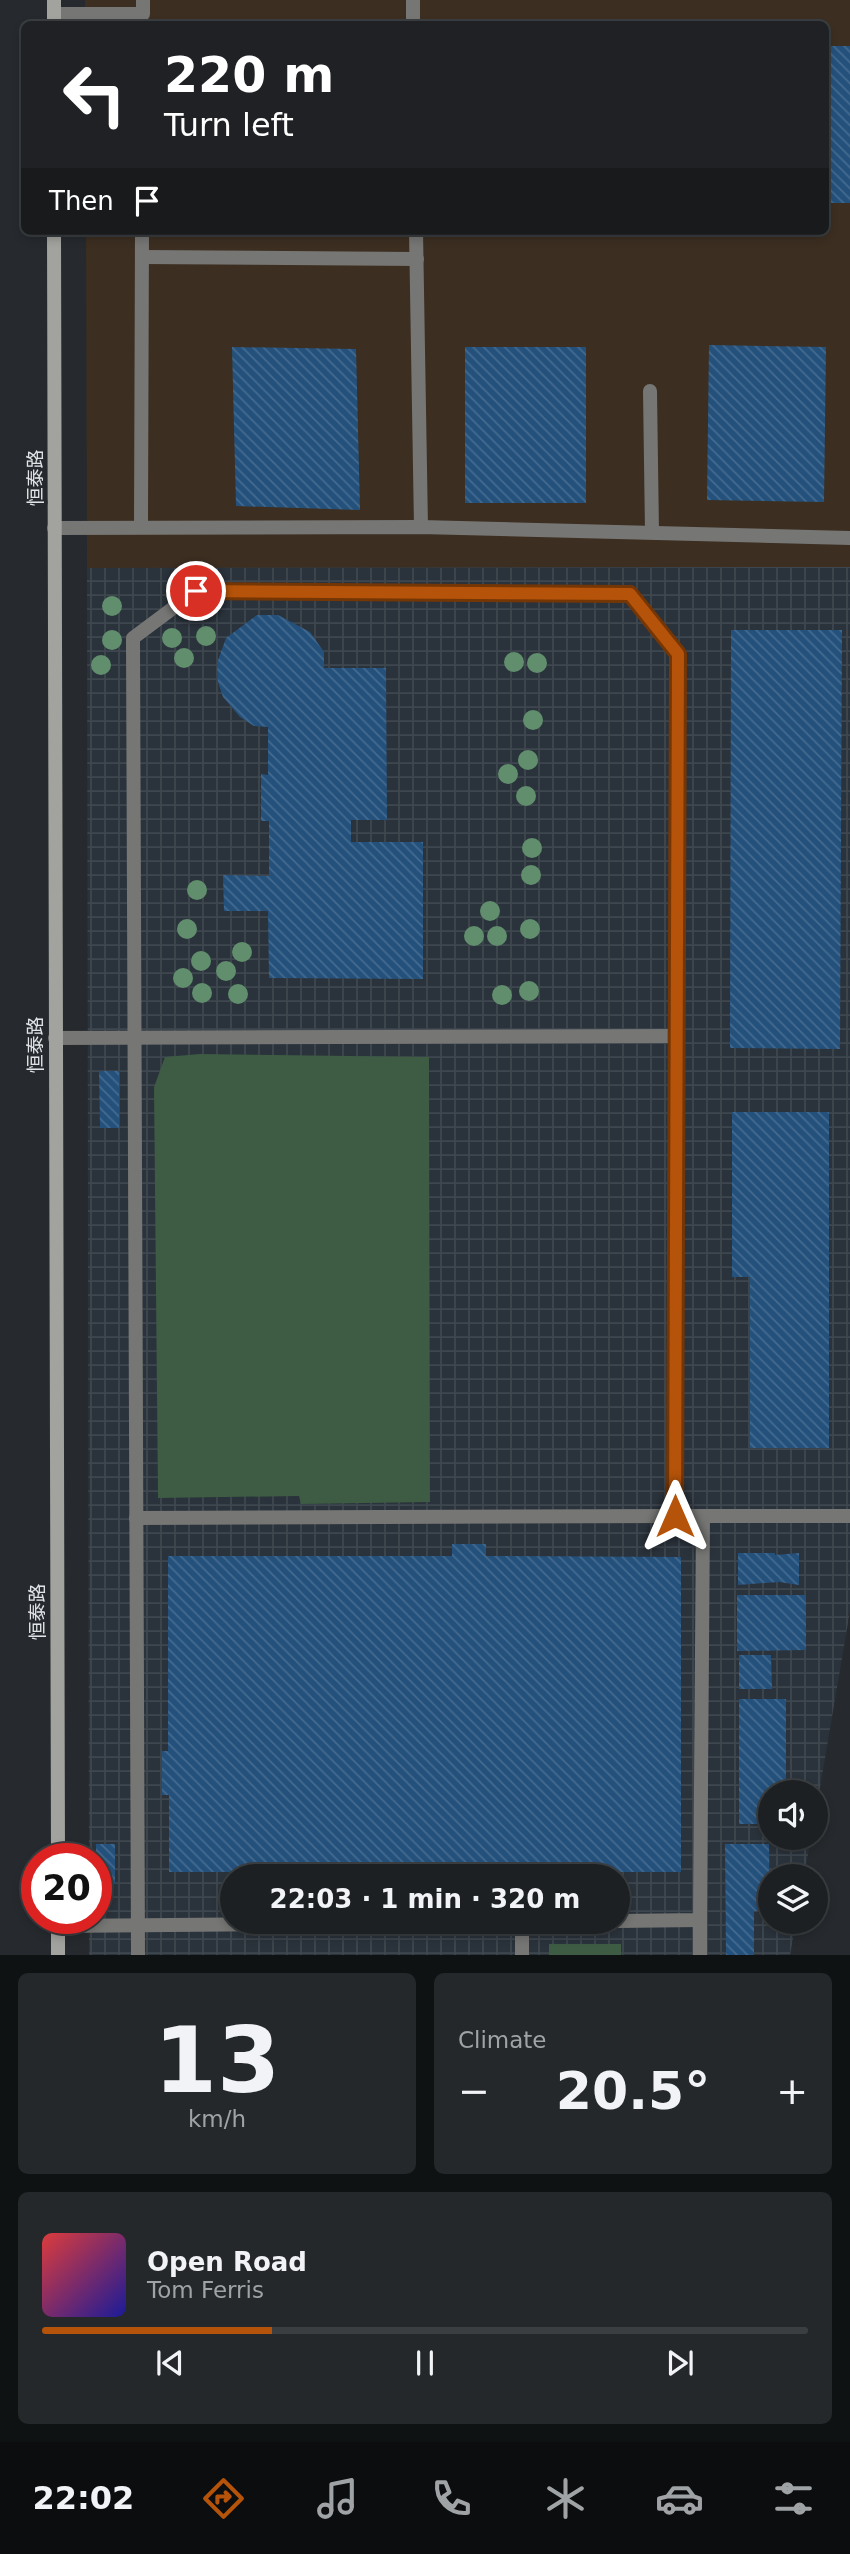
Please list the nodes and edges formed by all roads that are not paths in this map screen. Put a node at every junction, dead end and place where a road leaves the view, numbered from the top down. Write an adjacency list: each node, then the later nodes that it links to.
1 (413, 0): 4 (lane)
2 (54, 13): 3 (lane)
3 (143, 13)
4 (413, 21)
5 (54, 235): 13 (street, 恒泰路)
6 (142, 235): 8 (lane)
7 (416, 235): 9 (lane)
8 (142, 257): 9 (lane); 11 (lane)
9 (417, 259): 12 (lane)
10 (650, 391): 14 (lane)
11 (141, 527): 12 (lane); 13 (lane)
12 (421, 527): 14 (lane)
13 (54, 528): 17 (street, 恒泰路)
14 (652, 532): 15 (lane)
15 (850, 538)
16 (677, 1036): 18 (lane); 18 (lane); 19 (lane)
17 (55, 1038): 18 (lane); 23 (street, 恒泰路)
18 (133, 1038): 22 (lane)
19 (675, 1516): 20 (lane); 22 (lane)
20 (703, 1516): 21 (lane); 24 (lane)
21 (850, 1516)
22 (136, 1518): 27 (lane)
23 (58, 1843)
24 (700, 1920): 25 (lane); 34 (lane)
25 (630, 1921)
26 (112, 1923): 27 (lane)
27 (138, 1924): 28 (lane); 32 (lane)
28 (220, 1924)
29 (58, 1934): 31 (street)
30 (523, 1934): 33 (lane)
31 (58, 1955)
32 (138, 1955)
33 (522, 1955)
34 (700, 1955)

